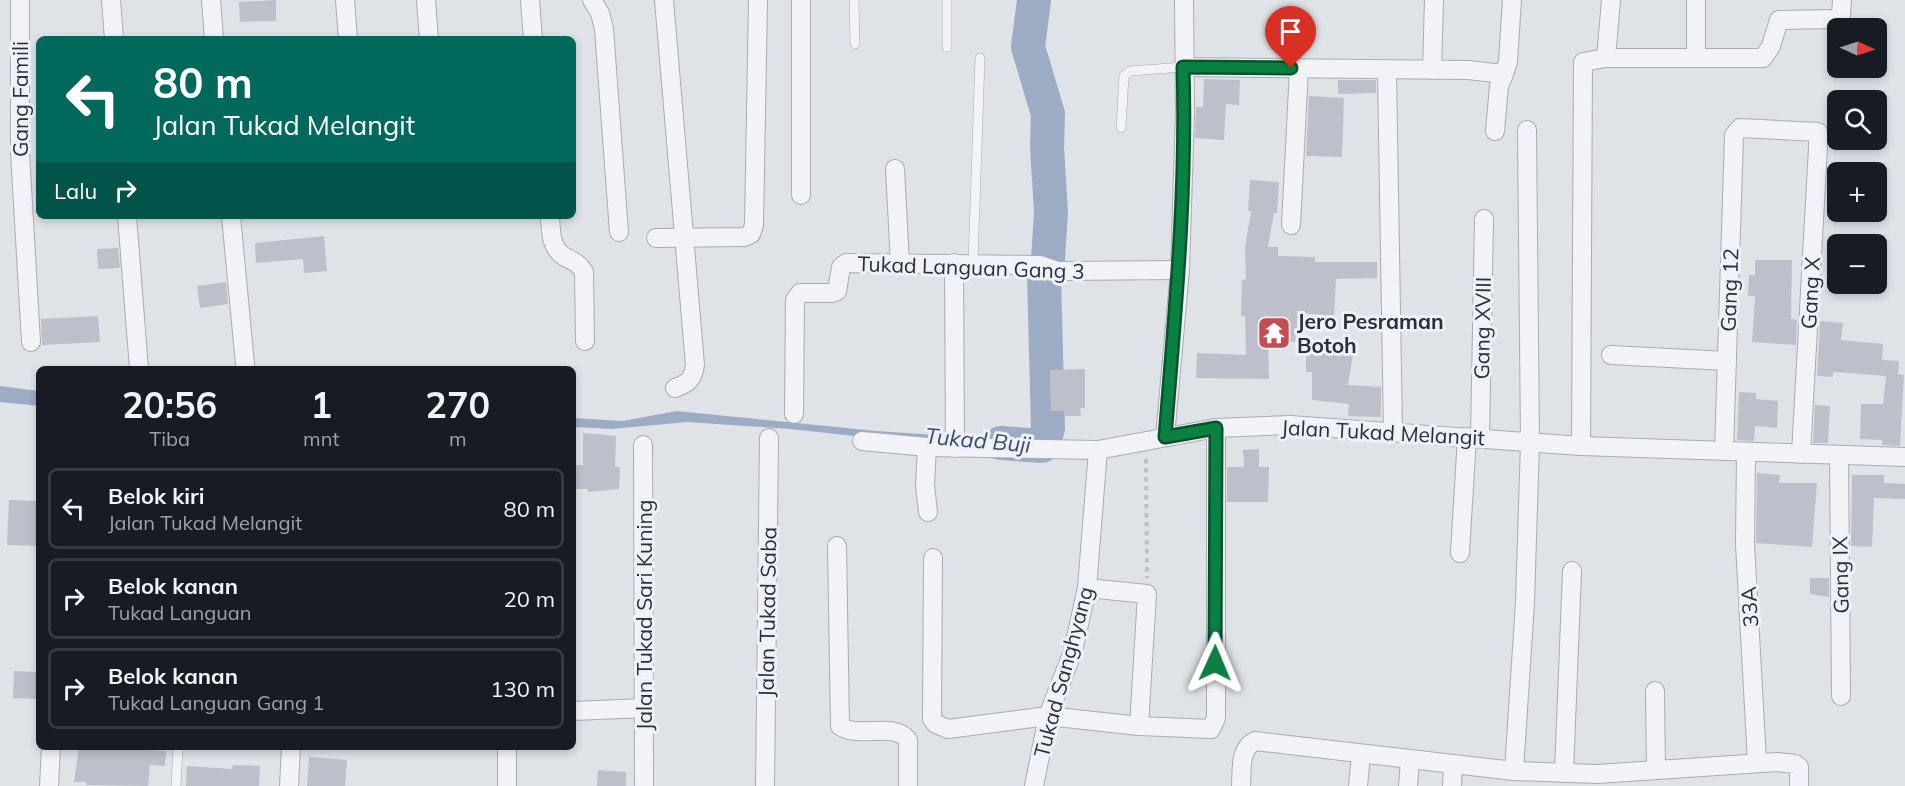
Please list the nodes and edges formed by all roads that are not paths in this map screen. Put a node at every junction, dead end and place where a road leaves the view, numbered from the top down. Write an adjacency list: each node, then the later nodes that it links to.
1 (20, 0): 53 (street, Gang Famili)
2 (111, 0): 19 (street)
3 (211, 0): 20 (street)
4 (345, 0): 21 (street)
5 (426, 0): 22 (street)
6 (530, 0): 23 (street)
7 (592, 0): 45 (street)
8 (664, 0): 47 (street)
9 (758, 0): 47 (street)
10 (801, 0): 39 (street)
11 (854, 0): 24 (lane)
12 (947, 0): 25 (lane)
13 (1184, 0): 29 (street)
14 (1434, 0): 32 (street)
15 (1512, 0): 33 (street)
16 (1611, 0): 27 (street)
17 (1696, 0): 28 (street)
18 (1842, 0): 28 (street)
19 (114, 36)
20 (214, 36)
21 (348, 36)
22 (429, 36)
23 (533, 36)
24 (855, 44)
25 (947, 46)
26 (980, 58): 50 (lane)
27 (1606, 58): 28 (street); 69 (street)
28 (1696, 58)
29 (1183, 67): 30 (street); 34 (lane); 51 (street)
30 (1299, 69): 31 (street); 44 (street)
31 (1387, 70): 32 (street); 61 (street)
32 (1432, 70): 33 (street)
33 (1504, 74): 36 (street)
34 (1122, 128)
35 (1527, 130): 67 (street)
36 (1495, 131)
37 (1818, 132): 55 (street, Gang 12); 74 (street, Gang X)
38 (895, 169): 48 (street)
39 (801, 195)
40 (127, 219): 57 (street)
41 (231, 219): 56 (street)
42 (550, 219): 52 (street)
43 (1484, 219): 63 (street, Gang XVIII)
44 (1291, 225)
45 (619, 232)
46 (656, 238): 47 (street)
47 (686, 238): 58 (street)
48 (900, 262): 49 (street, Tukad Languan Gang 3); 59 (street, Tukad Languan Gang 3)
49 (954, 264): 50 (street, Tukad Languan Gang 3); 66 (street)
50 (973, 264): 51 (street, Tukad Languan Gang 3)
51 (1180, 270): 62 (street)
52 (585, 341)
53 (31, 342)
54 (1611, 355): 55 (street)
55 (1727, 361): 72 (street, Gang 12)
56 (245, 364)
57 (139, 366)
58 (675, 388)
59 (794, 414)
60 (1216, 428): 61 (street, Jalan Tukad Melangit); 62 (street, Jalan Tukad Melangit); 88 (street)
61 (1393, 432): 63 (street, Jalan Tukad Melangit)
62 (1165, 437): 71 (street, Jalan Tukad Melangit)
63 (1474, 437): 67 (street, Jalan Tukad Melangit); 79 (street, Gang XVIII)
64 (769, 438): 107 (street, Jalan Tukad Saba)
65 (862, 441): 70 (street, Jalan Tukad Melangit)
66 (955, 441): 70 (street, Jalan Tukad Melangit); 71 (street, Jalan Tukad Melangit)
67 (1530, 442): 69 (street, Jalan Tukad Melangit); 98 (street)
68 (643, 445): 85 (street, Jalan Tukad Sari Kuning)
69 (1581, 446): 72 (street, Jalan Tukad Melangit)
70 (927, 447): 77 (street)
71 (1098, 450): 82 (street, Tukad Sanghyang)
72 (1724, 451): 73 (street, Jalan Tukad Melangit)
73 (1746, 452): 74 (street, Jalan Tukad Melangit); 95 (street, 33A)
74 (1801, 454): 75 (street, Jalan Tukad Melangit)
75 (1839, 455): 76 (street, Jalan Tukad Melangit); 84 (street, Gang IX)
76 (1905, 457)
77 (928, 512)
78 (837, 546): 108 (street)
79 (1460, 554)
80 (933, 558): 87 (street)
81 (1572, 571): 99 (street)
82 (1087, 588): 87 (street, Tukad Sanghyang); 88 (street)
83 (1654, 691): 97 (street)
84 (1841, 696)
85 (645, 708): 86 (street); 106 (street, Jalan Tukad Sari Kuning)
86 (576, 711)
87 (1048, 716): 88 (street); 109 (street, Tukad Sanghyang)
88 (1139, 726)
89 (51, 750): 102 (street)
90 (178, 750): 103 (lane)
91 (291, 750): 104 (street)
92 (507, 750): 105 (street)
93 (1361, 755): 94 (street); 110 (street); 111 (street)
94 (1410, 761): 96 (street); 112 (street)
95 (1756, 762): 97 (street); 114 (street)
96 (1453, 765): 98 (street); 113 (street)
97 (1656, 770): 101 (street)
98 (1514, 771): 100 (street)
99 (1564, 773): 100 (street); 101 (street)
100 (1539, 779)
101 (1596, 780)
102 (49, 786)
103 (176, 786)
104 (289, 786)
105 (507, 786)
106 (644, 786)
107 (765, 786)
108 (908, 786)
109 (1034, 786)
110 (1241, 786)
111 (1358, 786)
112 (1408, 786)
113 (1452, 786)
114 (1799, 786)

